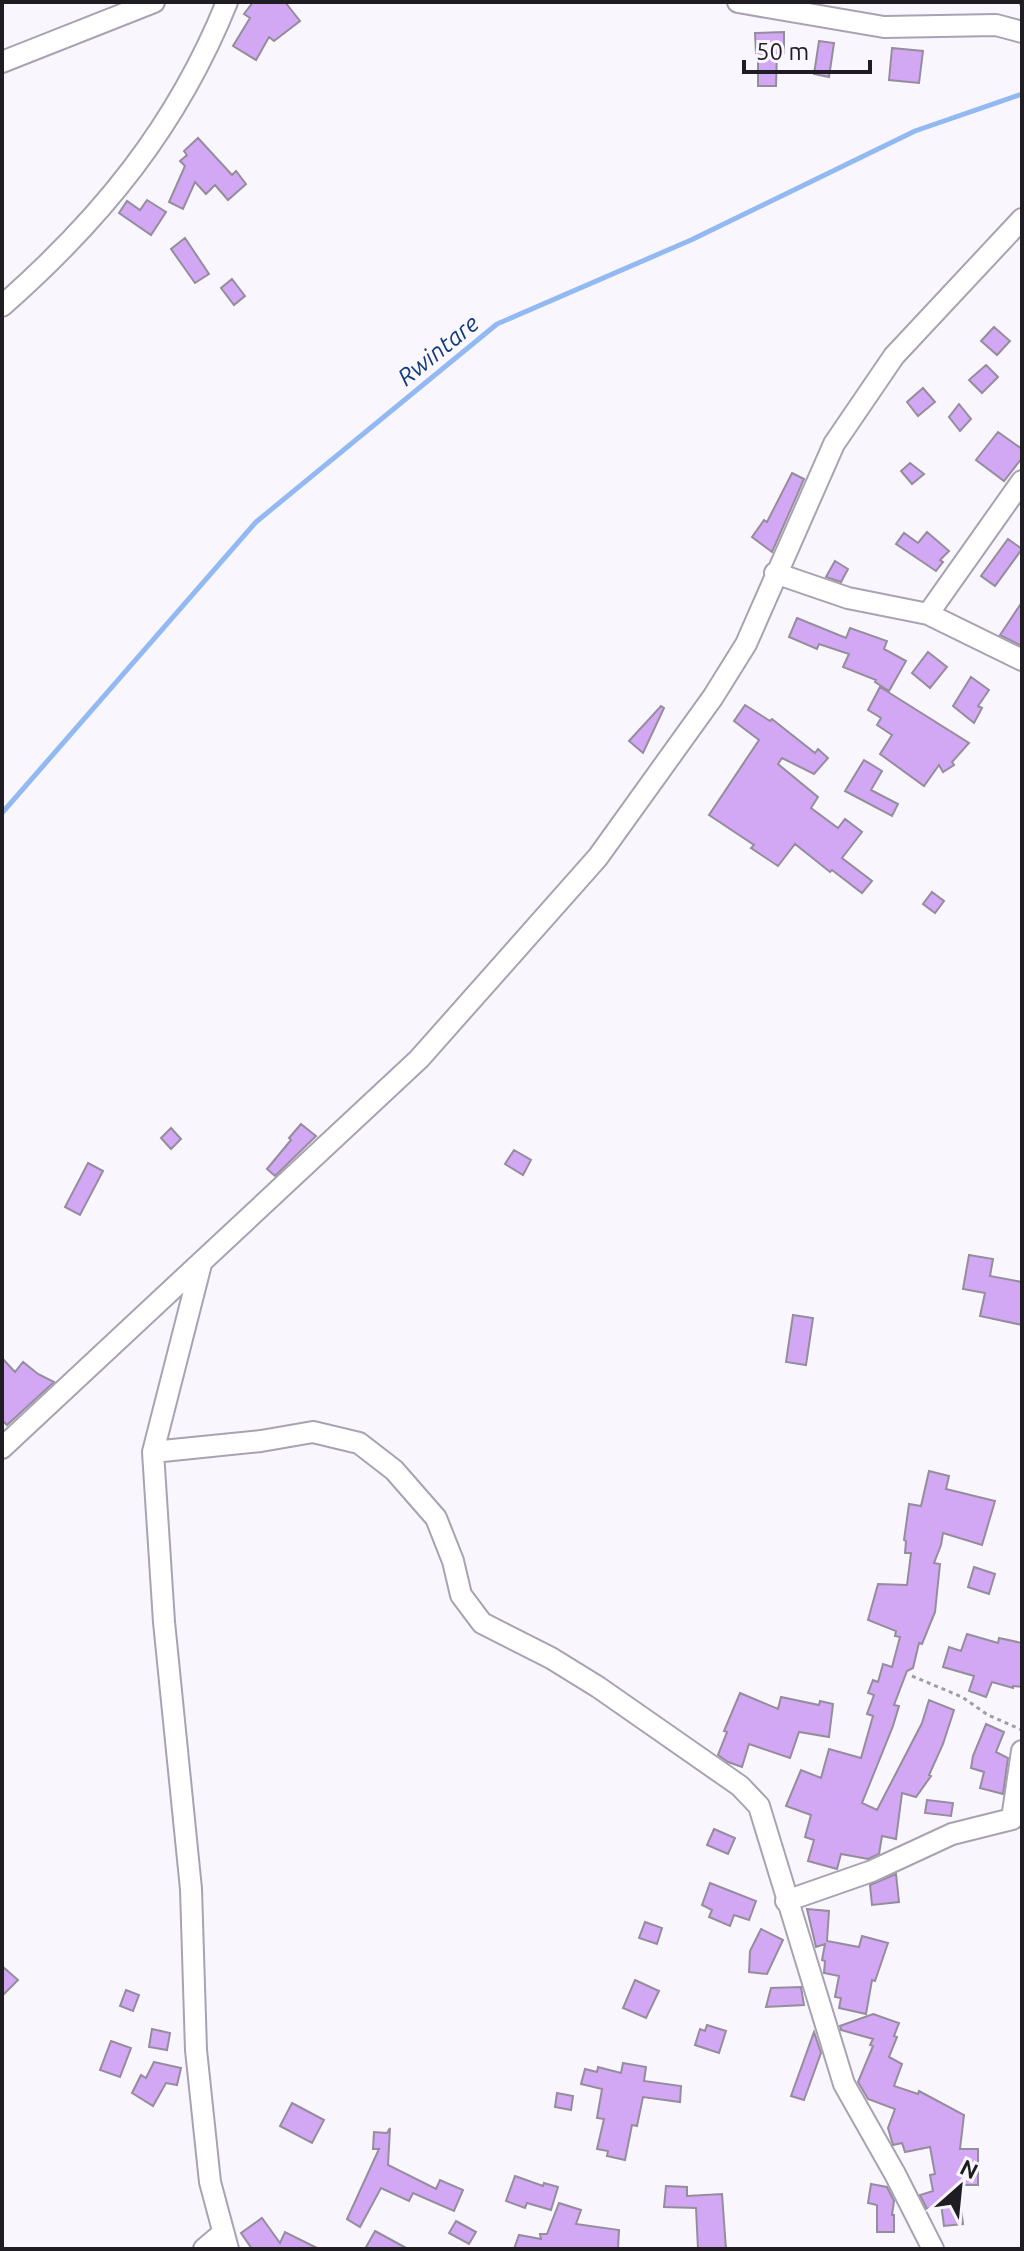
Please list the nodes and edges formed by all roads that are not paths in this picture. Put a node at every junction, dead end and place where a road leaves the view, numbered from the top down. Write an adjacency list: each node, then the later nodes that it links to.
1 (154, 2): 5 (street)
2 (227, 2): 7 (street)
3 (738, 2): 4 (street)
4 (1022, 32)
5 (2, 62)
6 (1022, 219): 9 (street)
7 (2, 306)
8 (1022, 481): 10 (street)
9 (775, 573): 10 (street); 12 (street)
10 (928, 614): 11 (street)
11 (1022, 660)
12 (201, 1264): 13 (street); 14 (street)
13 (2, 1448)
14 (153, 1452): 16 (street); 17 (street)
15 (1022, 1751): 16 (street)
16 (786, 1901): 19 (street)
17 (226, 2241): 18 (street)
18 (204, 2249)
19 (933, 2249)

